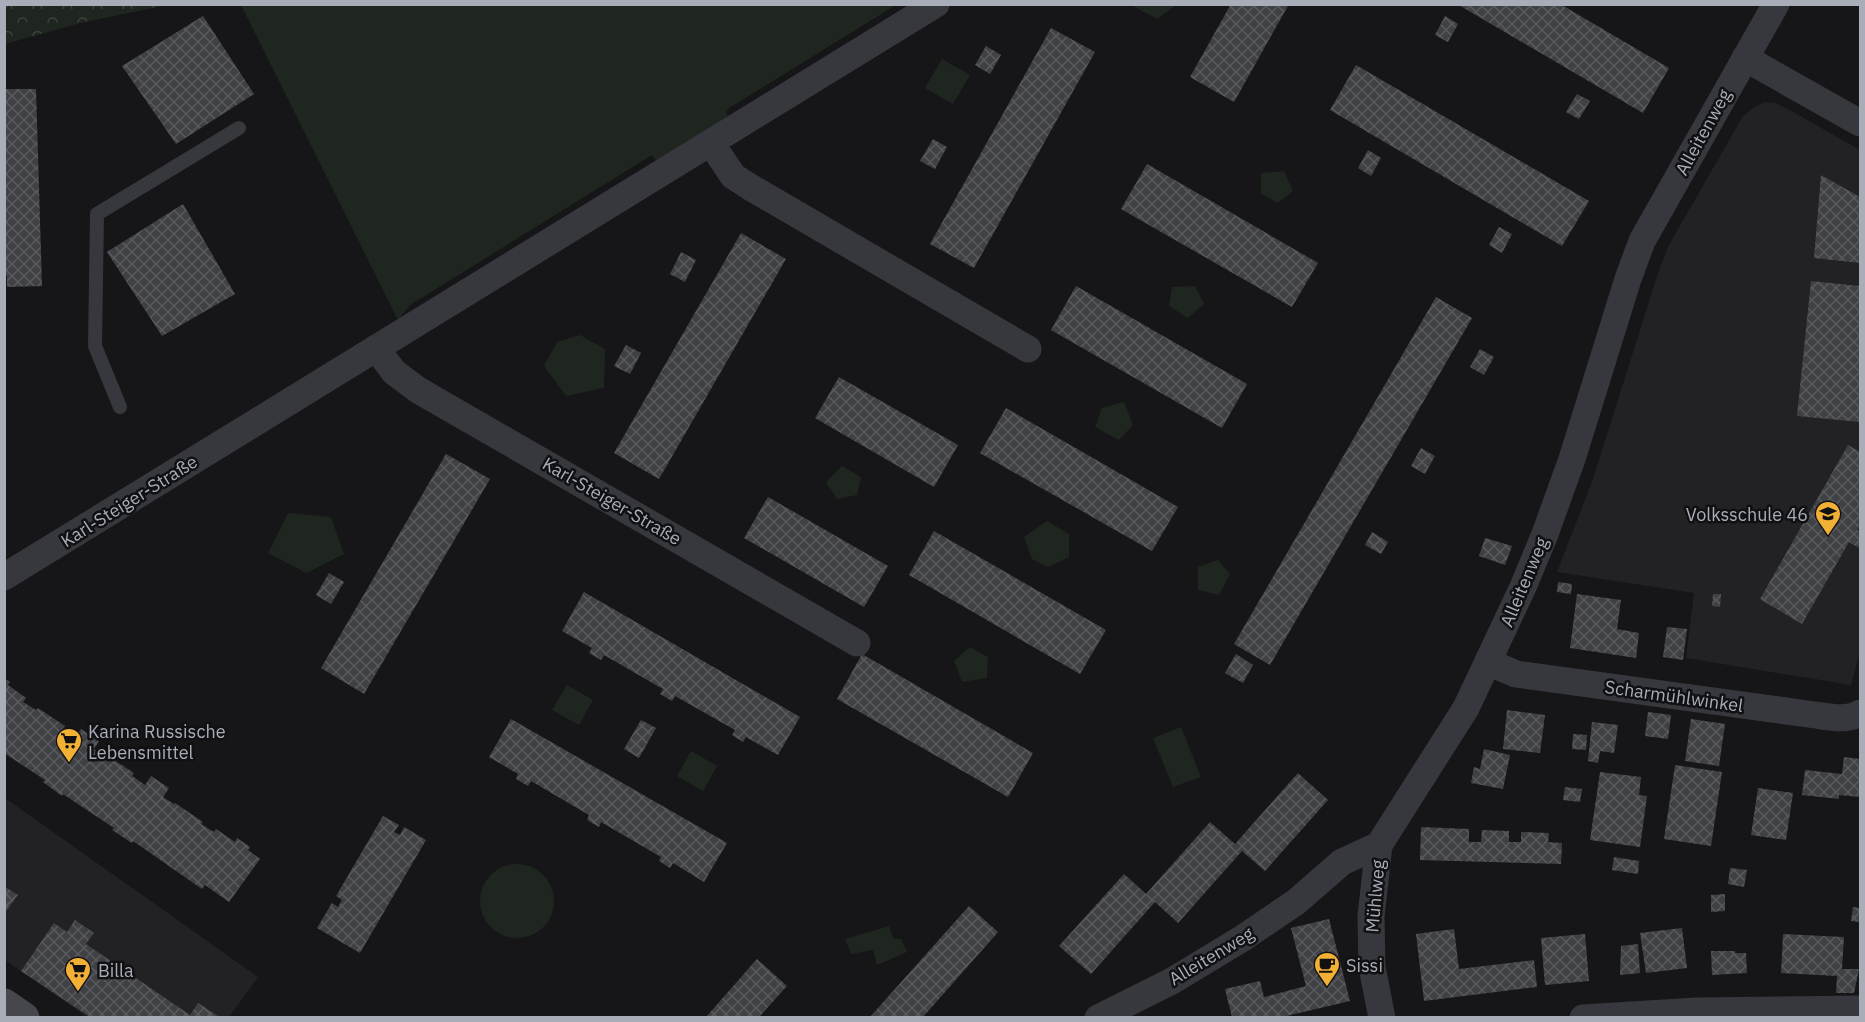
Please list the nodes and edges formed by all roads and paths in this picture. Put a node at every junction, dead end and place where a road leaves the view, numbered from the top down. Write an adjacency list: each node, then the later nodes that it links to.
1 (936, 4): 6 (street, Karl-Steiger-Straße)
2 (1776, 4): 3 (street, Alleitenweg)
3 (1745, 58): 4 (street); 12 (street, Alleitenweg)
4 (1860, 123)
5 (239, 128): 9 (lane)
6 (711, 143): 7 (street, Karl-Steiger-Straße); 8 (street)
7 (376, 348): 10 (street, Karl-Steiger-Straße); 11 (street, Karl-Steiger-Straße)
8 (1028, 349)
9 (120, 407)
10 (4, 577)
11 (857, 643)
12 (1488, 662): 13 (street, Scharmühlwinkel); 14 (street, Alleitenweg)
13 (1860, 713)
14 (1379, 845): 19 (street, Alleitenweg); 20 (street, Mühlweg)
15 (4, 1005): 18 (main road)
16 (1860, 1009): 17 (street)
17 (1823, 1013): 21 (street)
18 (23, 1017)
19 (1098, 1017)
20 (1382, 1017)
21 (1583, 1017)

